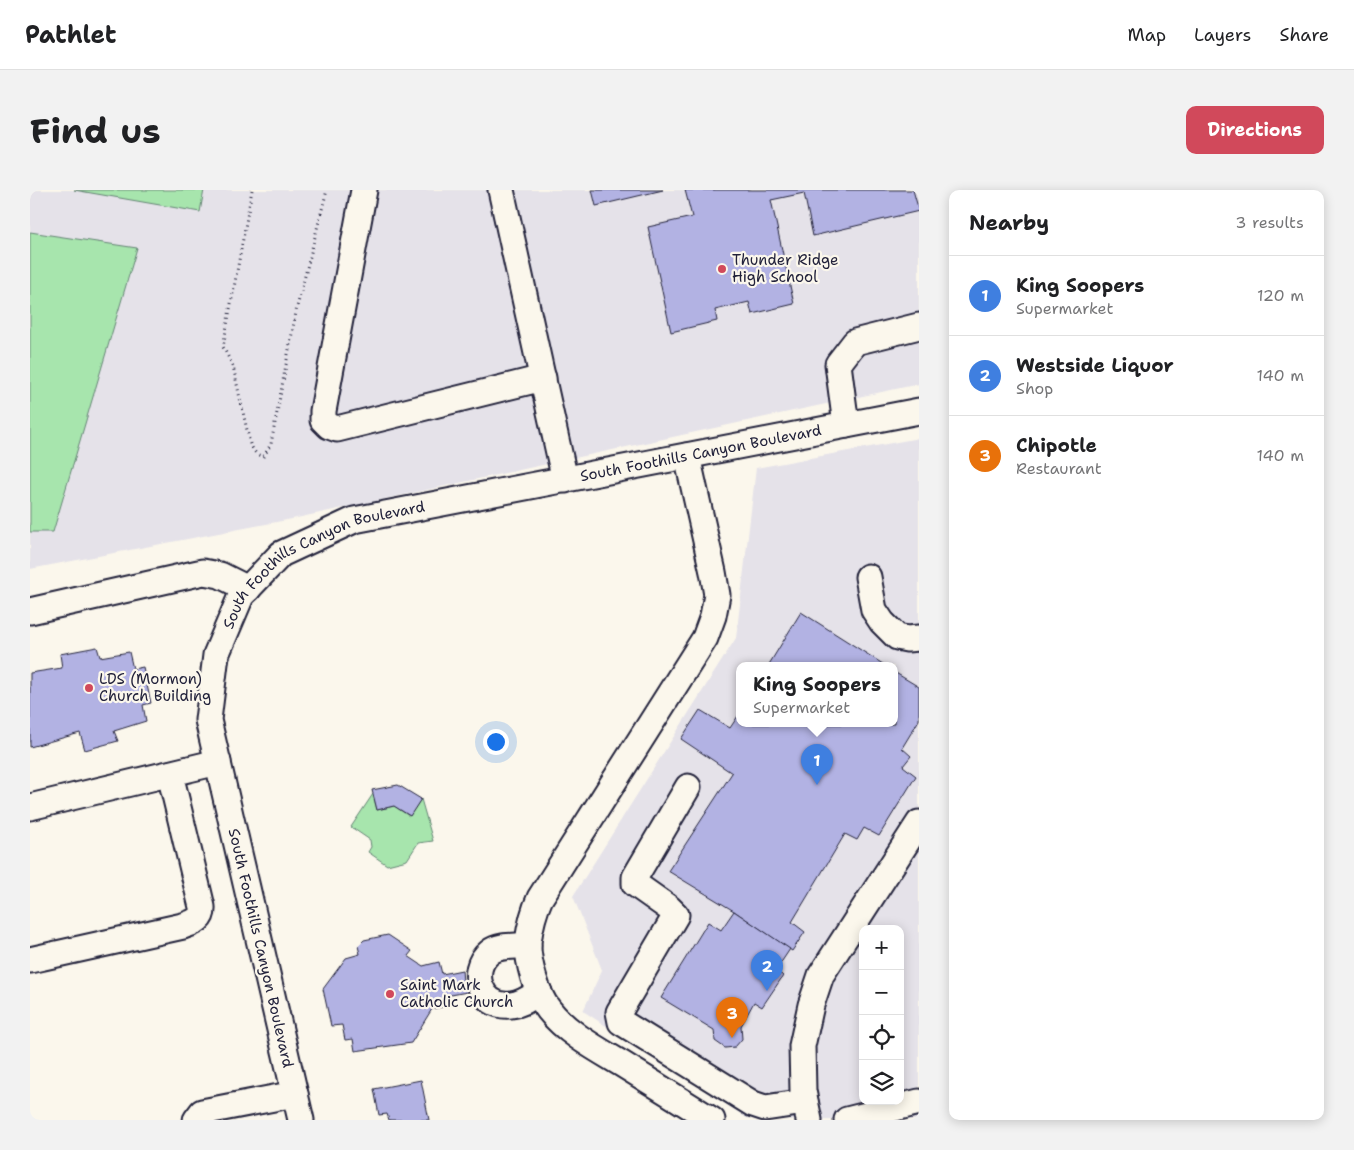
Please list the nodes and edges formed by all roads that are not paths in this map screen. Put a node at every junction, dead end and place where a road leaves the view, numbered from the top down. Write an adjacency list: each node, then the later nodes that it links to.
1 (364, 190): 4 (street)
2 (501, 190): 4 (street)
3 (919, 326): 6 (street)
4 (543, 378): 8 (street)
5 (919, 411): 6 (street, South Foothills Canyon Boulevard)
6 (846, 425): 7 (street, South Foothills Canyon Boulevard)
7 (687, 456): 8 (street, South Foothills Canyon Boulevard); 18 (street)
8 (565, 480): 10 (street, South Foothills Canyon Boulevard)
9 (868, 577): 12 (street)
10 (248, 589): 11 (street); 13 (street, South Foothills Canyon Boulevard)
11 (30, 612)
12 (919, 638)
13 (218, 762): 14 (street); 21 (street, South Foothills Canyon Boulevard)
14 (170, 774): 16 (street); 19 (street)
15 (688, 786): 23 (street)
16 (30, 807)
17 (919, 824): 23 (street)
18 (528, 946): 20 (street); 20 (street)
19 (30, 960)
20 (539, 992): 26 (street)
21 (295, 1094): 24 (street); 25 (street, South Foothills Canyon Boulevard)
22 (919, 1102): 27 (street)
23 (807, 1111)
24 (196, 1120)
25 (301, 1120)
26 (712, 1120)
27 (851, 1120)

